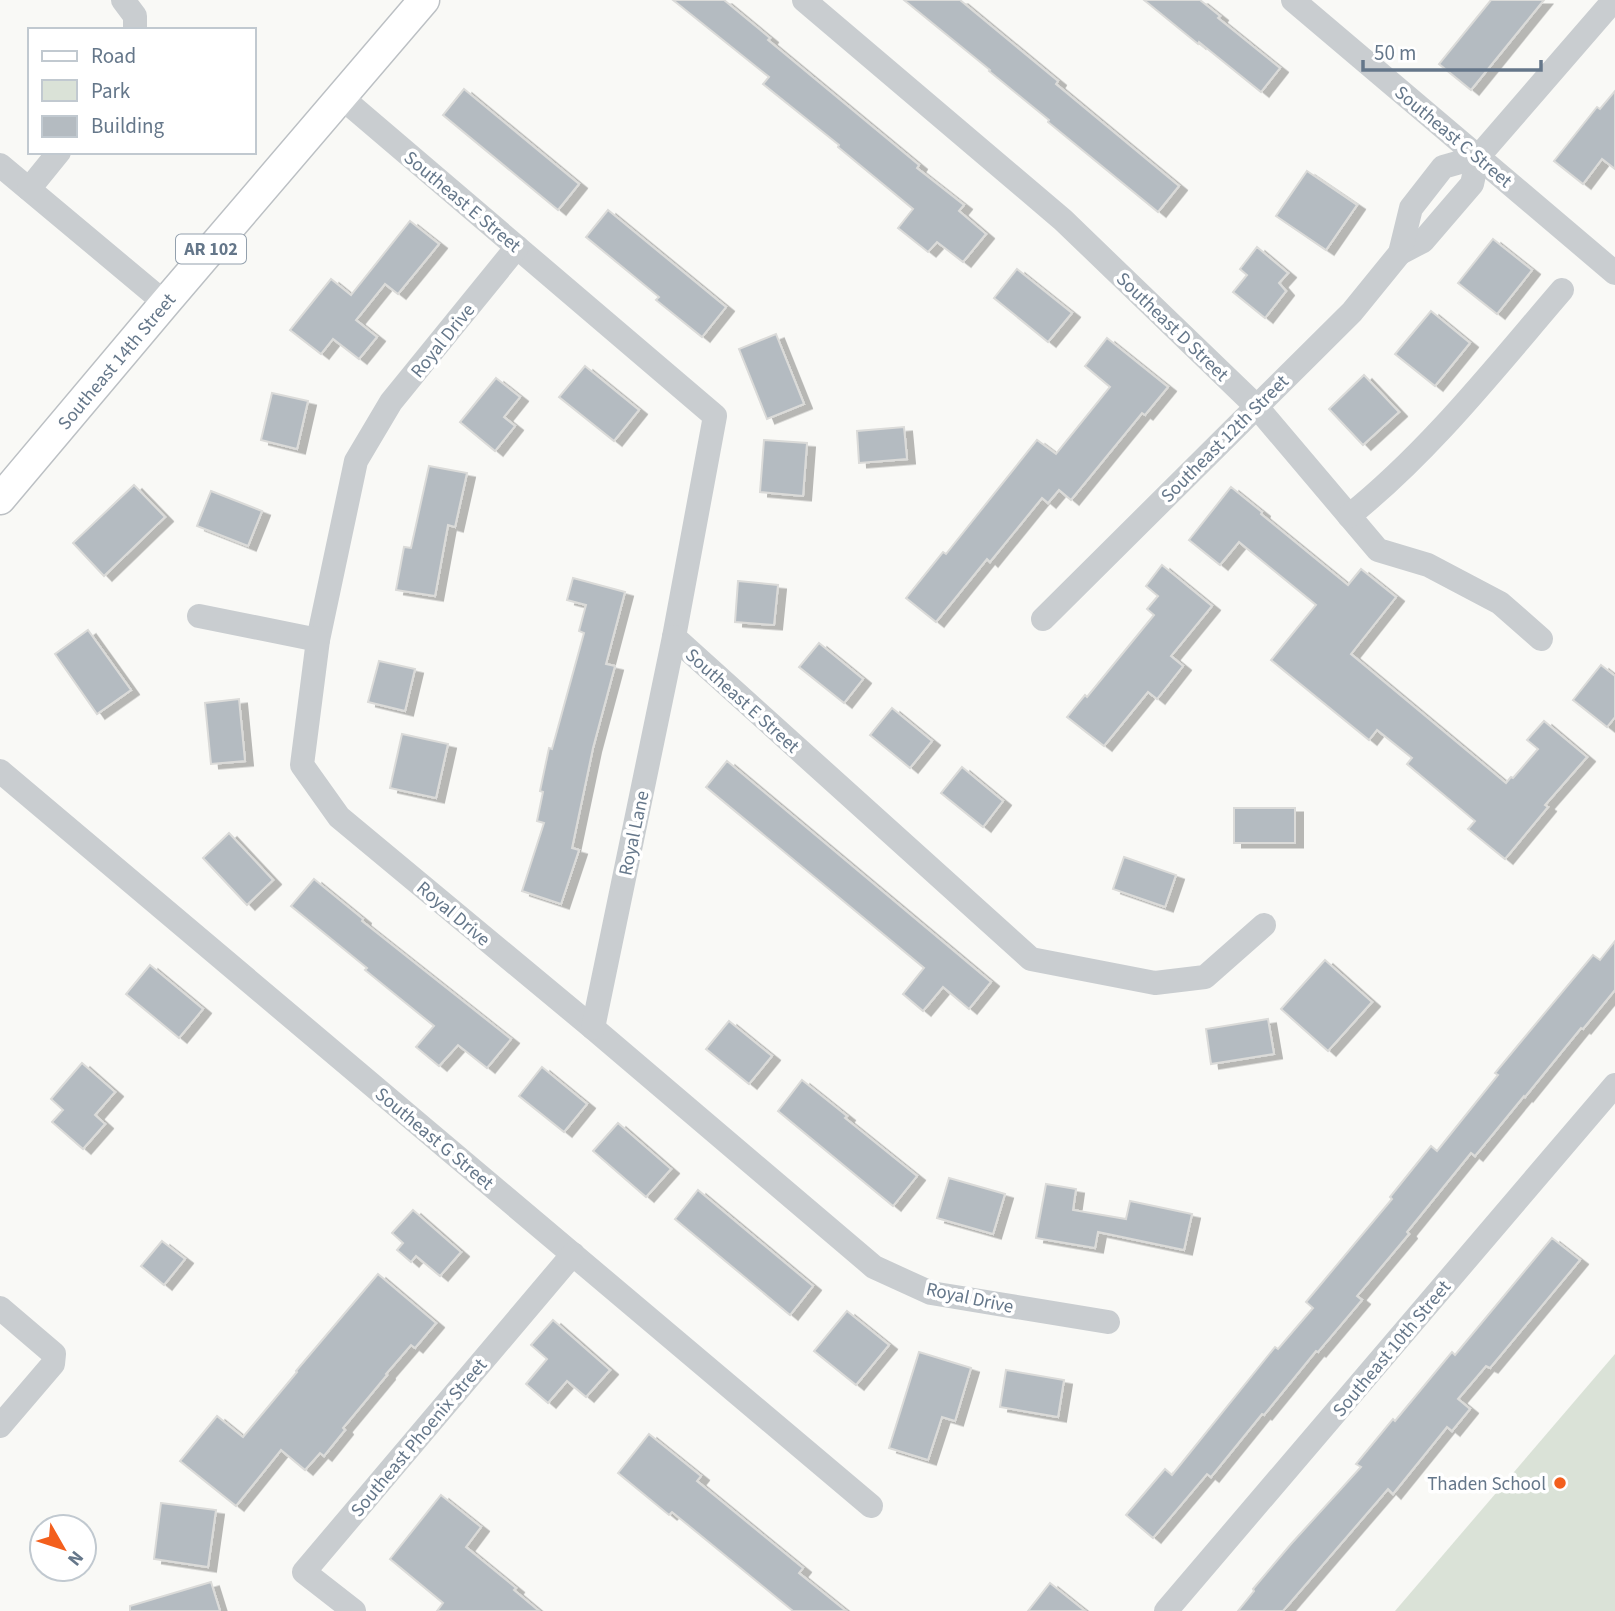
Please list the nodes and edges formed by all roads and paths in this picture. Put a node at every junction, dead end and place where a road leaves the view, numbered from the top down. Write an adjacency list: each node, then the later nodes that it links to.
1 (123, 0): 6 (street)
2 (424, 0): 7 (main road, Southeast 14th Street / AR 102)
3 (804, 0): 16 (street, Southeast D Street)
4 (1293, 0): 9 (street, Southeast C Street)
5 (1614, 0): 9 (street, Southeast 12th Street)
6 (135, 28)
7 (341, 97): 12 (street, Southeast E Street); 15 (main road, Southeast 14th Street / AR 102)
8 (57, 154): 11 (street)
9 (1478, 157): 13 (street, Southeast C Street); 16 (street, Southeast 12th Street)
10 (0, 165): 11 (street)
11 (29, 189): 15 (street)
12 (517, 247): 21 (street, Southeast E Street); 23 (street, Royal Drive)
13 (1615, 273)
14 (1562, 290): 18 (street)
15 (164, 303): 17 (main road, Southeast 14th Street / AR 102)
16 (1256, 406): 18 (street, Southeast D Street); 20 (street, Southeast 12th Street)
17 (0, 499)
18 (1349, 516): 22 (street, Southeast D Street)
19 (199, 616): 23 (street)
20 (1043, 619)
21 (674, 637): 25 (street, Southeast E Street); 26 (street, Royal Lane)
22 (1541, 639)
23 (318, 640): 26 (street, Royal Drive)
24 (0, 771): 28 (street, Southeast G Street)
25 (1264, 925)
26 (593, 1028): 30 (street, Royal Drive)
27 (1615, 1085): 34 (street, Southeast 10th Street)
28 (573, 1254): 32 (street, Southeast G Street); 33 (street, Southeast Phoenix Street)
29 (3, 1315): 31 (street)
30 (1108, 1322)
31 (0, 1426)
32 (871, 1506)
33 (354, 1611)
34 (1166, 1611)

